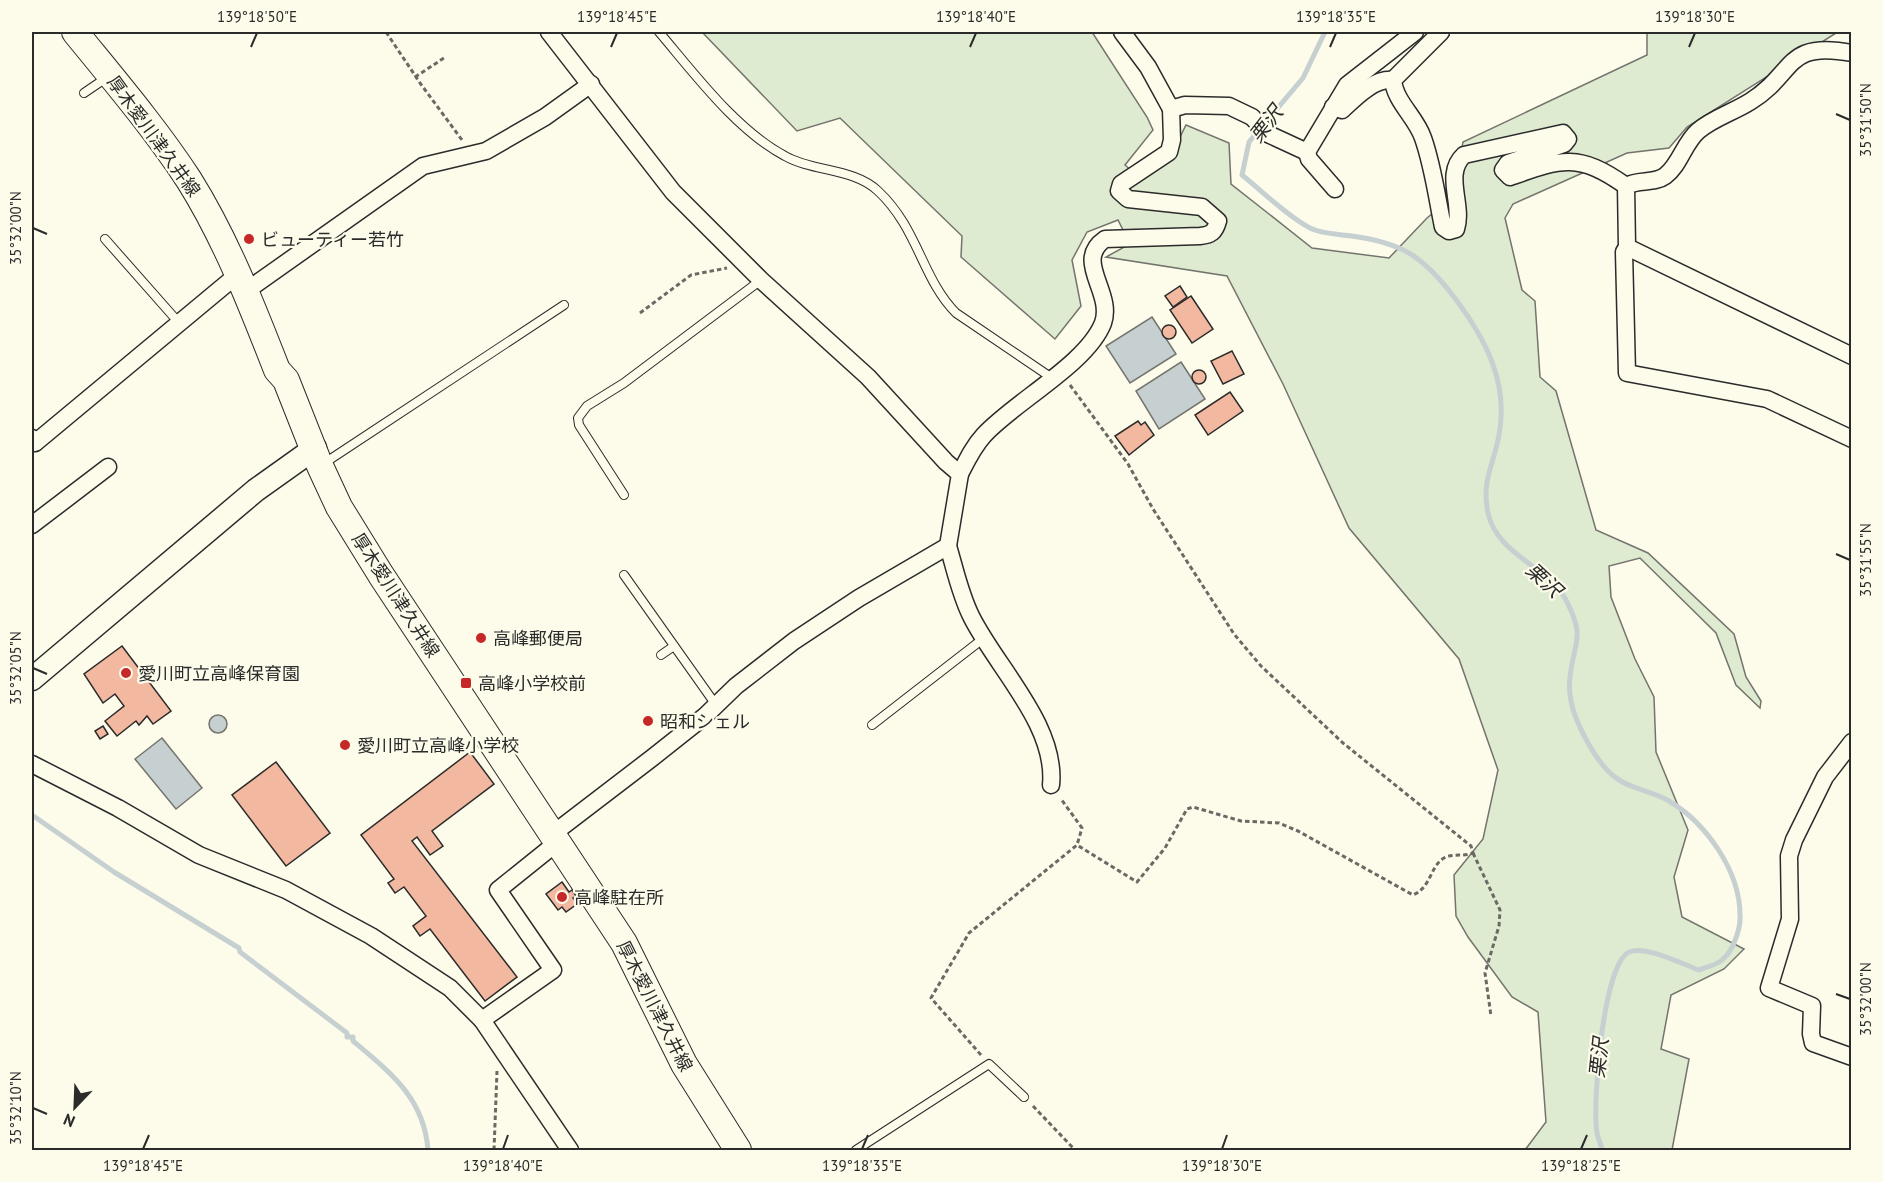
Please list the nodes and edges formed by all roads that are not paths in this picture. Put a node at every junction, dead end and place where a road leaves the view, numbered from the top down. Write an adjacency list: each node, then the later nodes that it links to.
1 (75, 32): 8 (main road, 厚木愛川津久井線)
2 (549, 32): 10 (street)
3 (659, 32): 24 (lane)
4 (1122, 32): 13 (street)
5 (1415, 32): 12 (street)
6 (1441, 32): 9 (street)
7 (1851, 53): 15 (street)
8 (110, 75): 11 (lane); 20 (main road, 厚木愛川津久井線)
9 (1393, 80): 12 (street); 15 (street)
10 (591, 84): 19 (street); 20 (street)
11 (84, 93)
12 (1333, 107): 14 (street)
13 (1171, 109): 14 (street); 24 (street)
14 (1307, 152): 16 (street)
15 (1626, 186): 18 (street)
16 (1335, 189)
17 (105, 239): 22 (lane)
18 (1627, 247): 23 (street); 26 (street)
19 (761, 280): 29 (street); 30 (lane)
20 (242, 283): 22 (street); 27 (main road, 厚木愛川津久井線)
21 (564, 305): 27 (lane)
22 (180, 324): 25 (street)
23 (1851, 356)
24 (1054, 376): 29 (street)
25 (32, 438)
26 (1851, 439)
27 (317, 457): 37 (street); 43 (main road, 厚木愛川津久井線)
28 (108, 467): 31 (street)
29 (960, 474): 32 (street)
30 (624, 495)
31 (32, 525)
32 (948, 546): 34 (street); 38 (street)
33 (624, 575): 35 (lane)
34 (984, 638): 39 (lane); 42 (street)
35 (674, 646): 36 (lane); 38 (lane)
36 (661, 655)
37 (32, 679)
38 (716, 705): 43 (street)
39 (872, 725)
40 (1851, 742): 45 (street)
41 (32, 764): 44 (street)
42 (1051, 785)
43 (557, 837): 44 (street); 49 (main road, 厚木愛川津久井線)
44 (482, 1020): 48 (street)
45 (1851, 1057)
46 (1024, 1097): 47 (lane)
47 (861, 1149)
48 (570, 1150)
49 (738, 1150)

